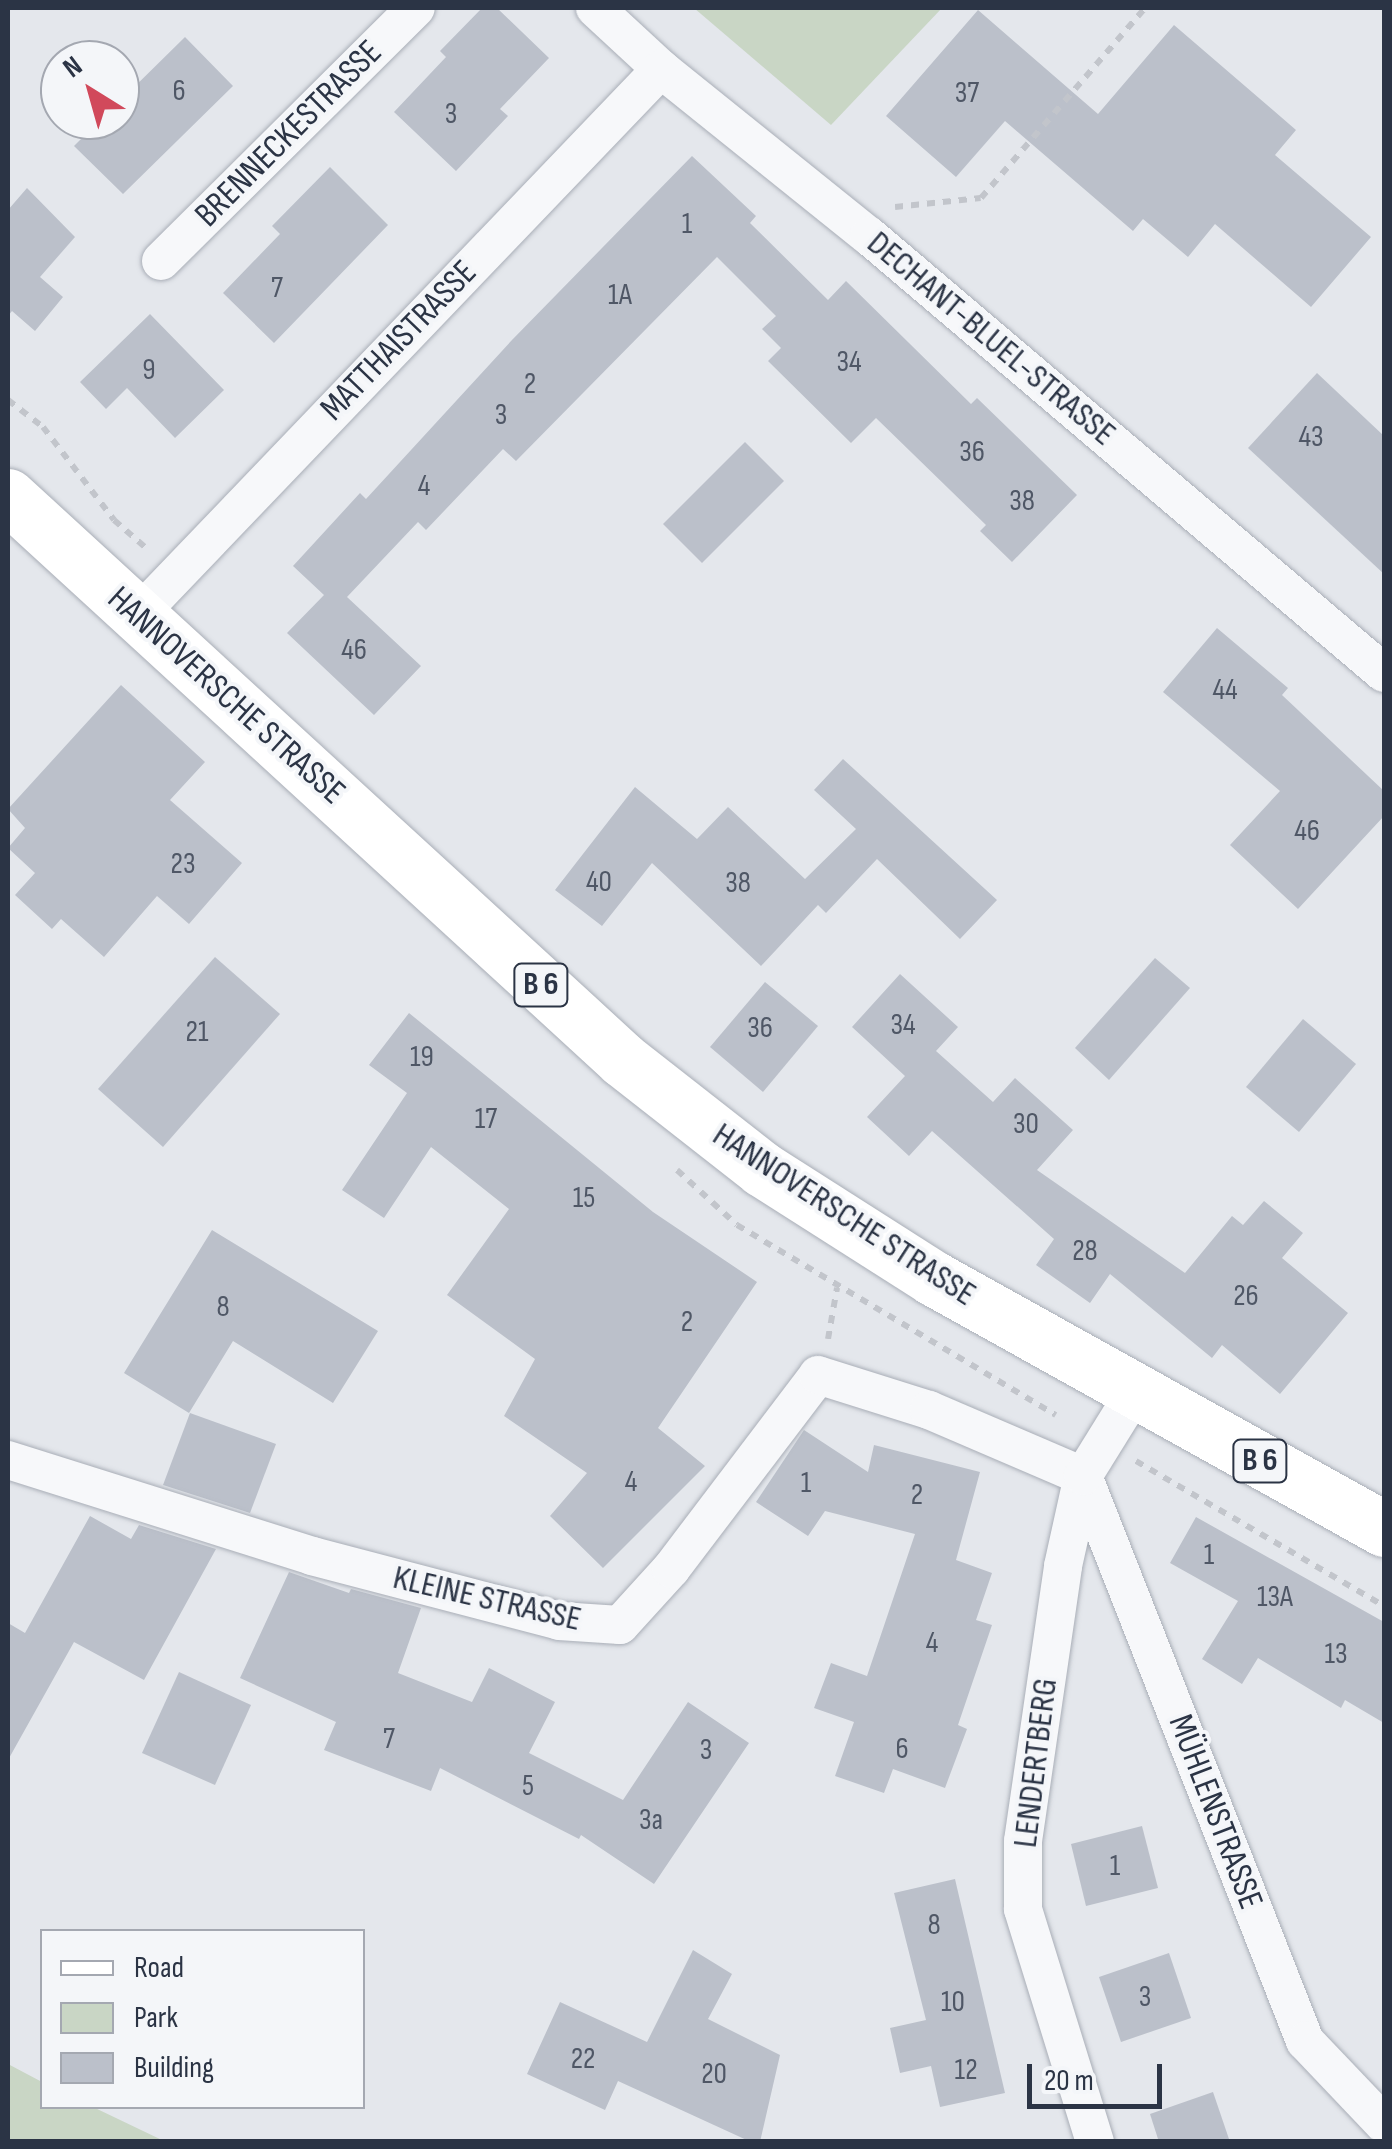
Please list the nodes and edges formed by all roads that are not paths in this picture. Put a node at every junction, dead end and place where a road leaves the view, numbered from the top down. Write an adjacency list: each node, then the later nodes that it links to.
1 (416, 8): 4 (street, BRENNECKESTRASSE)
2 (595, 8): 3 (street, DECHANT-BLUEL-STRASSE)
3 (661, 68): 6 (street, MATTHAISTRASSE); 7 (street, DECHANT-BLUEL-STRASSE)
4 (162, 262)
5 (8, 496): 6 (main road, HANNOVERSCHE STRASSE / B 6)
6 (138, 615): 8 (main road, HANNOVERSCHE STRASSE / B 6)
7 (1384, 673)
8 (1136, 1392): 10 (street, LENDERTBERG); 11 (main road, HANNOVERSCHE STRASSE / B 6)
9 (8, 1460): 10 (street, KLEINE STRASSE)
10 (1083, 1476): 12 (street, MÜHLENSTRASSE); 13 (street, LENDERTBERG)
11 (1384, 1529)
12 (1384, 2124)
13 (1096, 2142)

